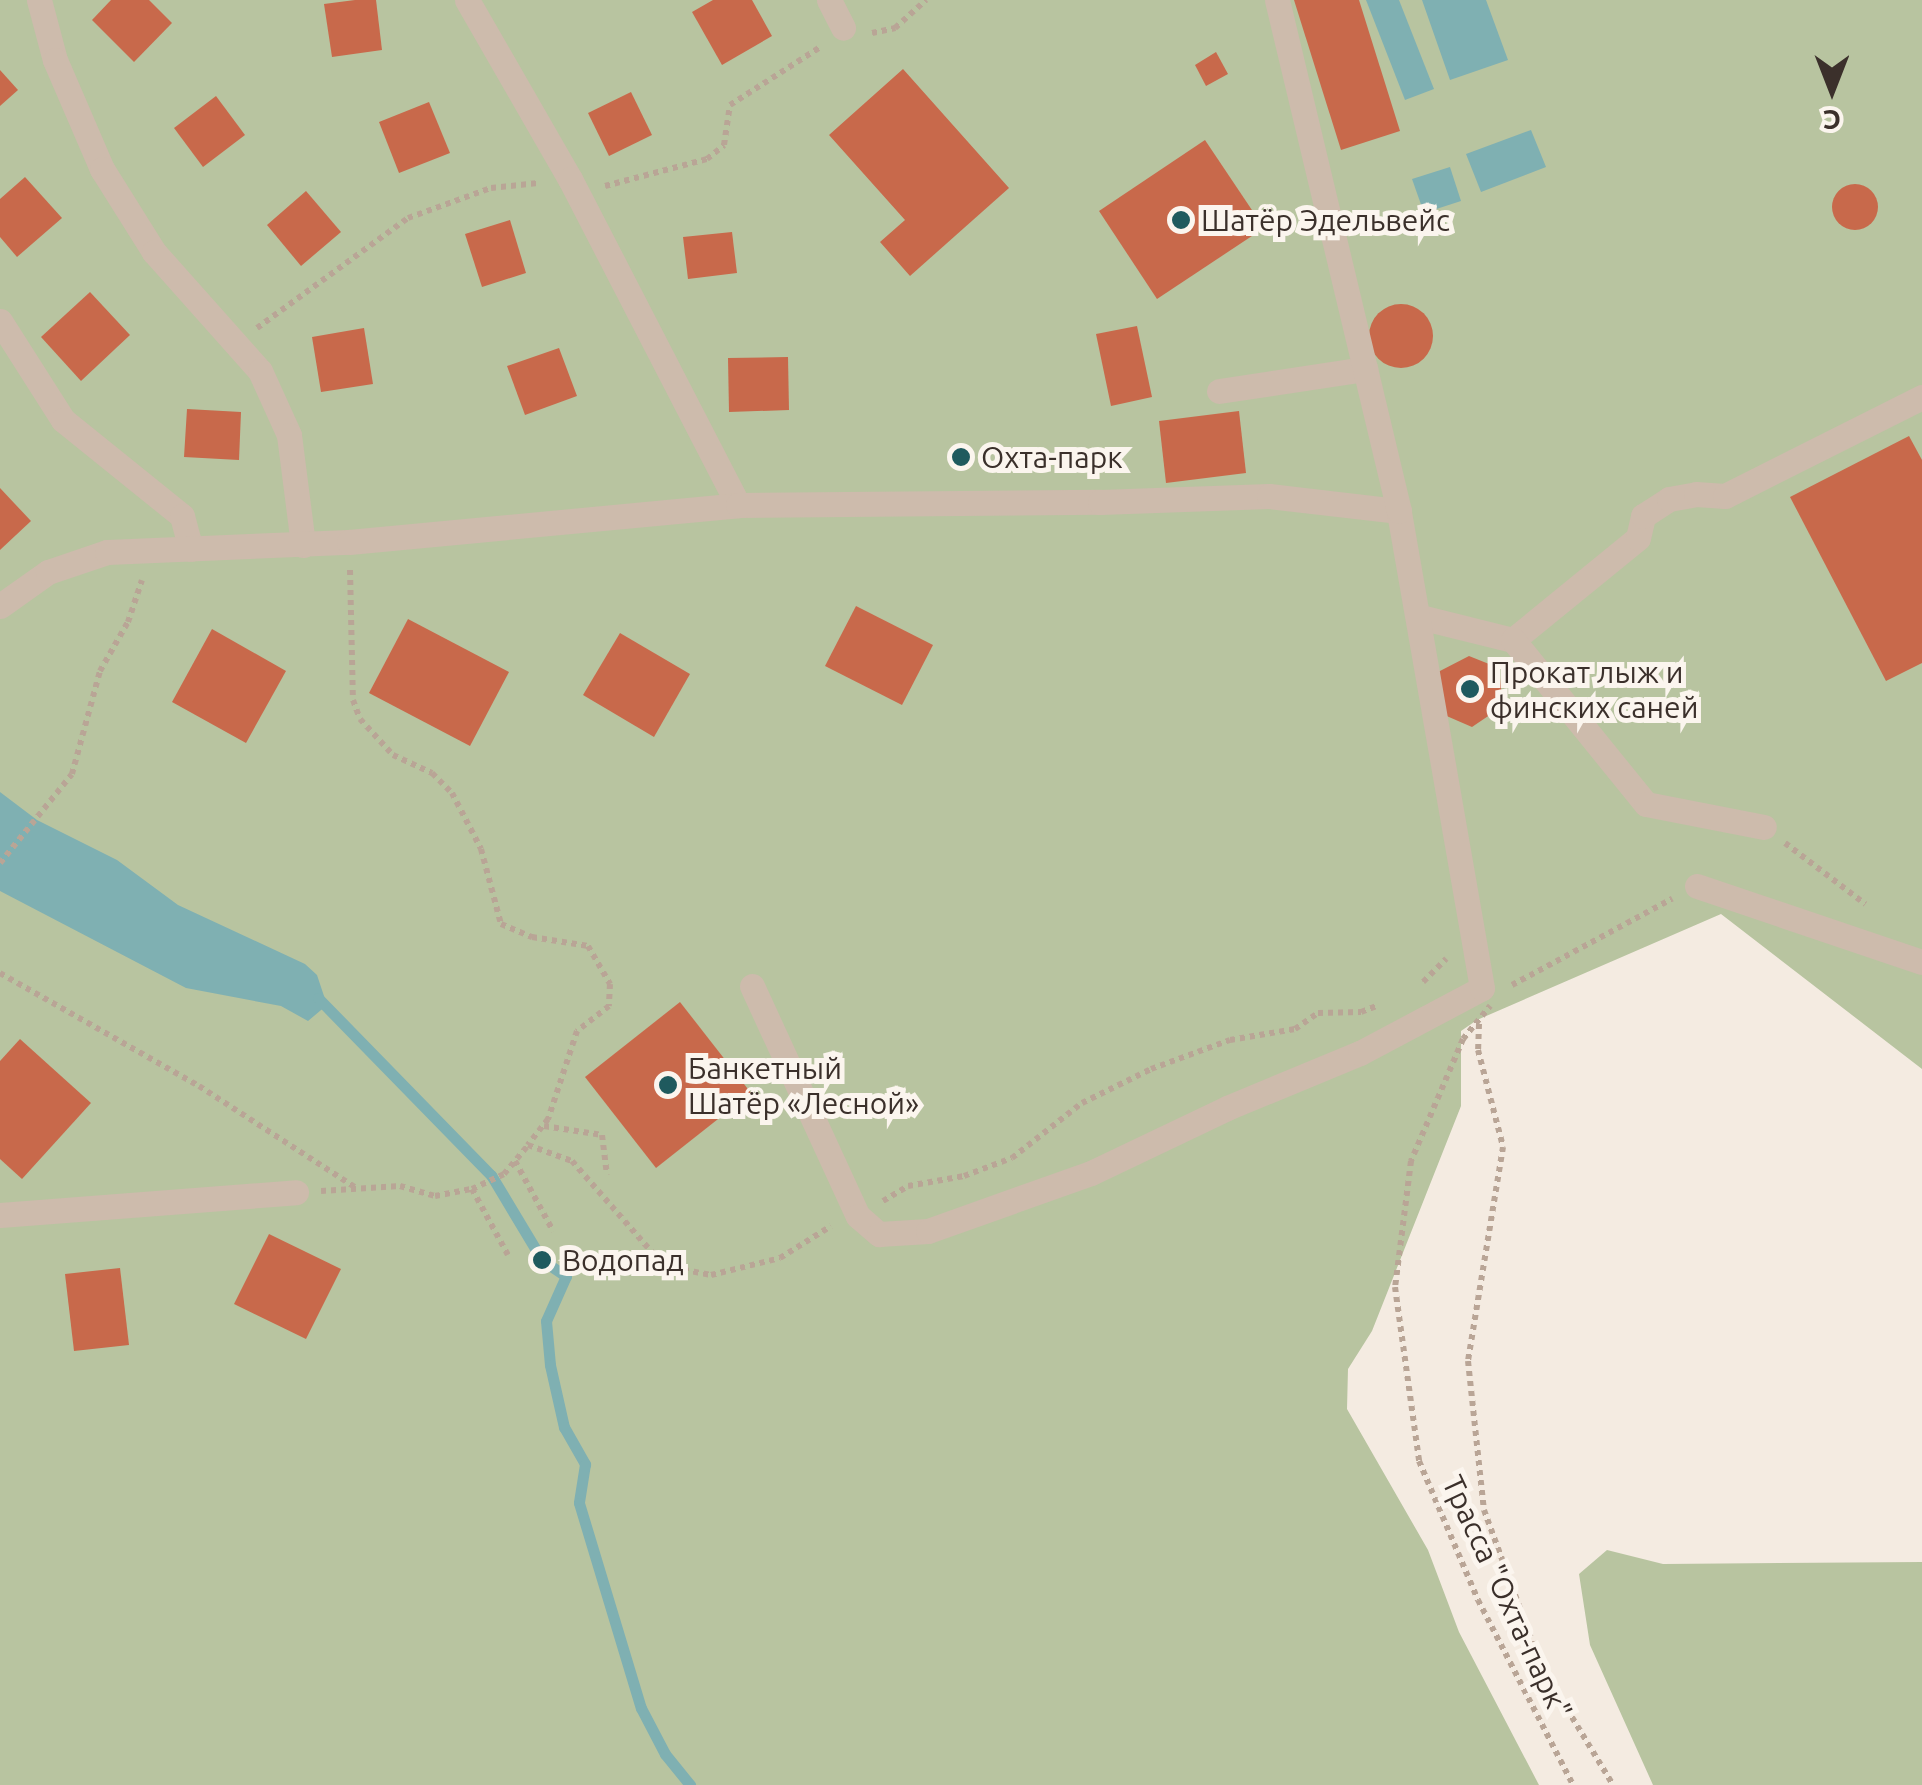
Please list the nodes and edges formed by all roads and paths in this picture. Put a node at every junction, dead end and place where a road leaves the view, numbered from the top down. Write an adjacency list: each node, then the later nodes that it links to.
1 (39, 0): 14 (lane)
2 (468, 0): 11 (lane)
3 (829, 0): 6 (lane)
4 (926, 0): 6 (path)
5 (1276, 0): 8 (lane)
6 (843, 28)
7 (0, 321): 15 (lane)
8 (1365, 370): 9 (lane); 12 (lane)
9 (1219, 391)
10 (1922, 396): 19 (lane)
11 (738, 506): 12 (lane); 13 (lane)
12 (1399, 511): 18 (lane)
13 (350, 542): 14 (lane); 32 (path)
14 (303, 546): 15 (lane)
15 (191, 549): 16 (lane)
16 (153, 550): 17 (lane); 22 (path)
17 (0, 606)
18 (1420, 616): 19 (lane); 25 (lane)
19 (1513, 640): 20 (lane)
20 (1766, 839): 21 (path); 21 (path)
21 (1786, 843): 24 (path)
22 (0, 863)
23 (1698, 886): 26 (lane); 30 (path, Трасса "Охта-парк")
24 (1865, 904)
25 (1472, 934): 29 (path); 30 (lane)
26 (1922, 962)
27 (0, 974): 36 (path)
28 (752, 986): 39 (lane)
29 (1409, 996)
30 (1486, 997): 39 (lane); 42 (path, Трасса "Охта-парк", bridge); 43 (path)
31 (1393, 1001): 39 (path)
32 (543, 1126): 33 (path); 35 (path)
33 (528, 1146): 34 (path); 39 (path)
34 (516, 1161): 36 (path); 40 (path)
35 (606, 1174)
36 (475, 1189): 41 (path)
37 (296, 1192): 38 (lane)
38 (0, 1215)
39 (858, 1216)
40 (553, 1231)
41 (508, 1255)
42 (1573, 1785)
43 (1612, 1785)

